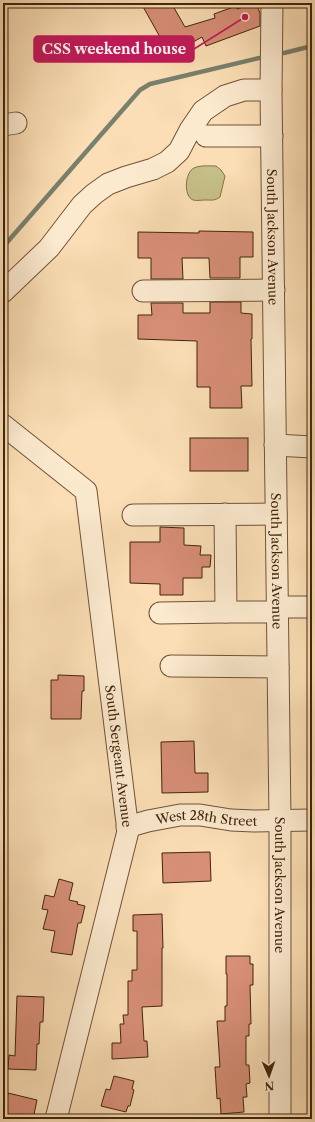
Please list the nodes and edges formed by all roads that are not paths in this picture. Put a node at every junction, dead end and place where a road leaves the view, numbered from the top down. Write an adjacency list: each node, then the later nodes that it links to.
1 (272, 3): 2 (street, South Jackson Avenue)
2 (271, 90): 4 (street, South Jackson Avenue); 7 (street)
3 (206, 136): 4 (street)
4 (272, 136): 5 (street, South Jackson Avenue)
5 (274, 290): 6 (street); 9 (street, South Jackson Avenue)
6 (143, 291)
7 (3, 292)
8 (3, 425): 22 (street, South Sergeant Avenue)
9 (275, 446): 10 (street); 12 (street, South Jackson Avenue)
10 (312, 447)
11 (225, 514): 12 (street); 13 (street); 16 (street)
12 (276, 514): 15 (street, South Jackson Avenue)
13 (133, 515)
14 (312, 607): 15 (street)
15 (277, 609): 16 (street); 19 (street, South Jackson Avenue)
16 (226, 612): 17 (street)
17 (160, 613)
18 (171, 666): 19 (street)
19 (278, 667): 21 (street, South Jackson Avenue)
20 (312, 820): 21 (street, West 28th Street)
21 (280, 821): 22 (street, West 28th Street); 24 (street, South Jackson Avenue)
22 (127, 827): 23 (street, South Sergeant Avenue)
23 (56, 1119)
24 (280, 1119)

